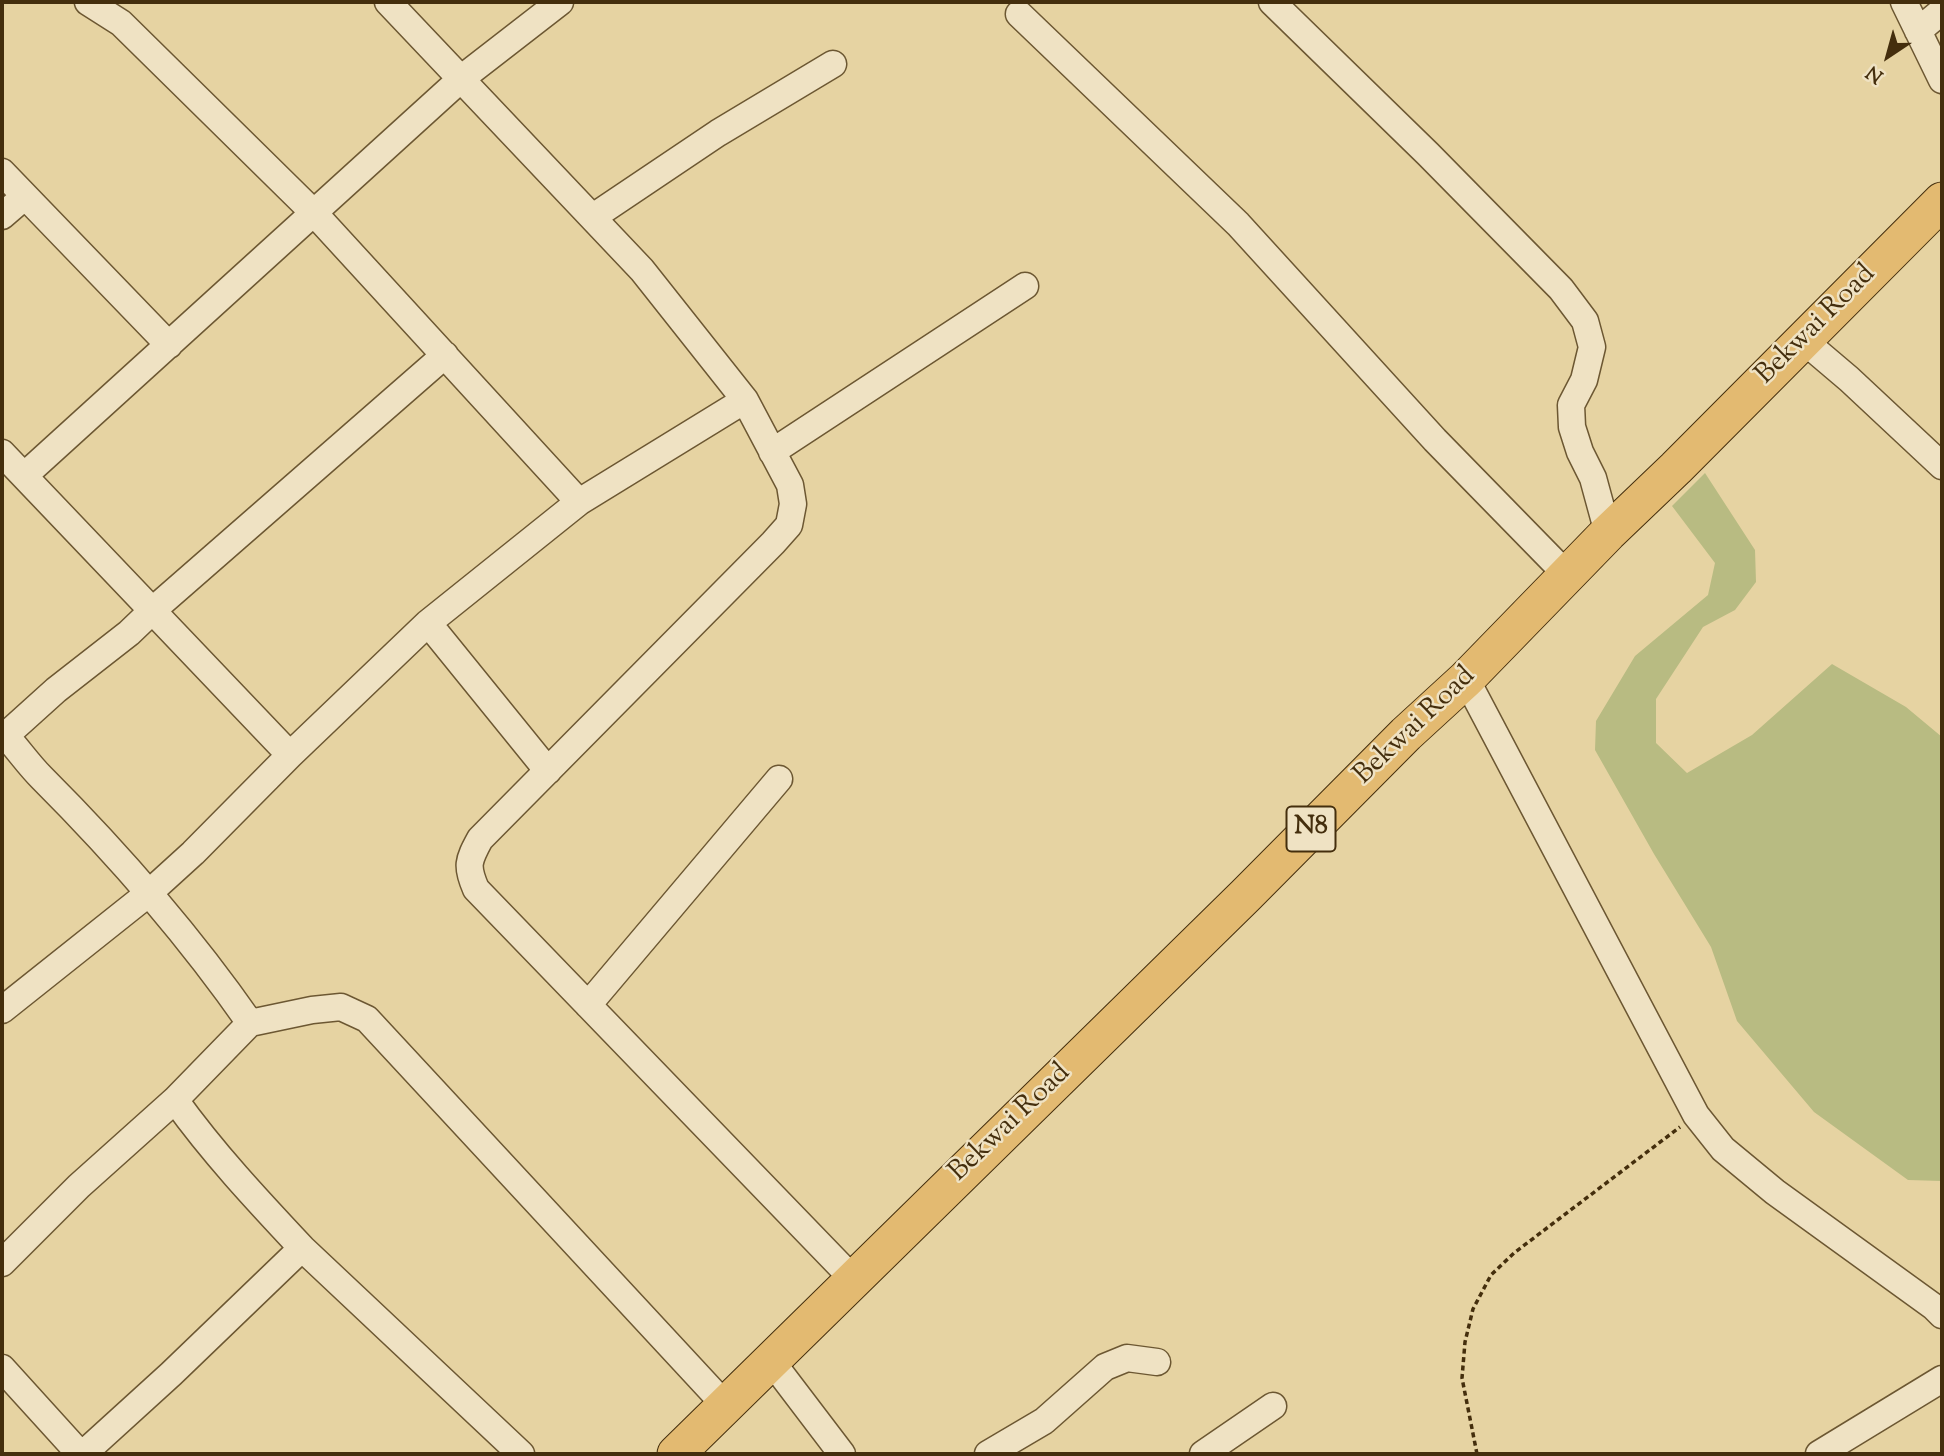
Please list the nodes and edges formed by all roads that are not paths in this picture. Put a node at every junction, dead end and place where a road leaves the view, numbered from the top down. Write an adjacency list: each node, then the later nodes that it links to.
1 (88, 2): 15 (street)
2 (388, 2): 10 (street)
3 (560, 2): 10 (street)
4 (1272, 2): 28 (street)
5 (1904, 2): 8 (street)
6 (1942, 11): 8 (street)
7 (1019, 14): 29 (street)
8 (1918, 31): 11 (street)
9 (833, 64): 17 (street)
10 (462, 78): 15 (street); 17 (street)
11 (1942, 80)
12 (2, 172): 13 (street)
13 (24, 197): 16 (street); 20 (street)
14 (1942, 201): 19 (highway, Bekwai Road / N8)
15 (314, 213): 20 (street); 21 (street)
16 (2, 216)
17 (593, 218): 22 (street)
18 (1025, 286): 23 (street)
19 (1803, 340): 25 (street); 28 (highway, Bekwai Road / N8)
20 (169, 345): 26 (street)
21 (445, 355): 27 (street); 30 (street)
22 (745, 400): 23 (street); 27 (street)
23 (772, 452): 35 (street)
24 (2, 453): 26 (street)
25 (1942, 466)
26 (25, 475): 30 (street)
27 (579, 502): 31 (street)
28 (1608, 533): 29 (highway, Bekwai Road / N8)
29 (1567, 575): 32 (highway, Bekwai Road / N8)
30 (153, 610): 33 (street); 34 (street)
31 (428, 623): 34 (street); 35 (street)
32 (1466, 679): 44 (highway, Bekwai Road / N8); 45 (street)
33 (4, 734): 37 (street)
34 (290, 755): 37 (street)
35 (548, 771): 38 (street)
36 (779, 779): 38 (street)
37 (149, 893): 39 (street); 40 (street)
38 (588, 1005): 44 (street)
39 (2, 1010)
40 (250, 1023): 41 (street); 50 (street)
41 (175, 1100): 42 (street); 43 (street)
42 (302, 1248): 52 (street); 53 (street)
43 (2, 1263)
44 (853, 1279): 46 (highway, Bekwai Road / N8)
45 (1942, 1315)
46 (772, 1362): 50 (highway, Bekwai Road / N8); 55 (street)
47 (1157, 1362): 56 (street)
48 (2, 1368): 52 (street)
49 (1942, 1380): 58 (street)
50 (725, 1405): 54 (highway, Bekwai Road / N8)
51 (1273, 1406): 57 (street)
52 (82, 1454)
53 (521, 1454)
54 (676, 1454)
55 (842, 1454)
56 (988, 1454)
57 (1203, 1454)
58 (1819, 1454)

